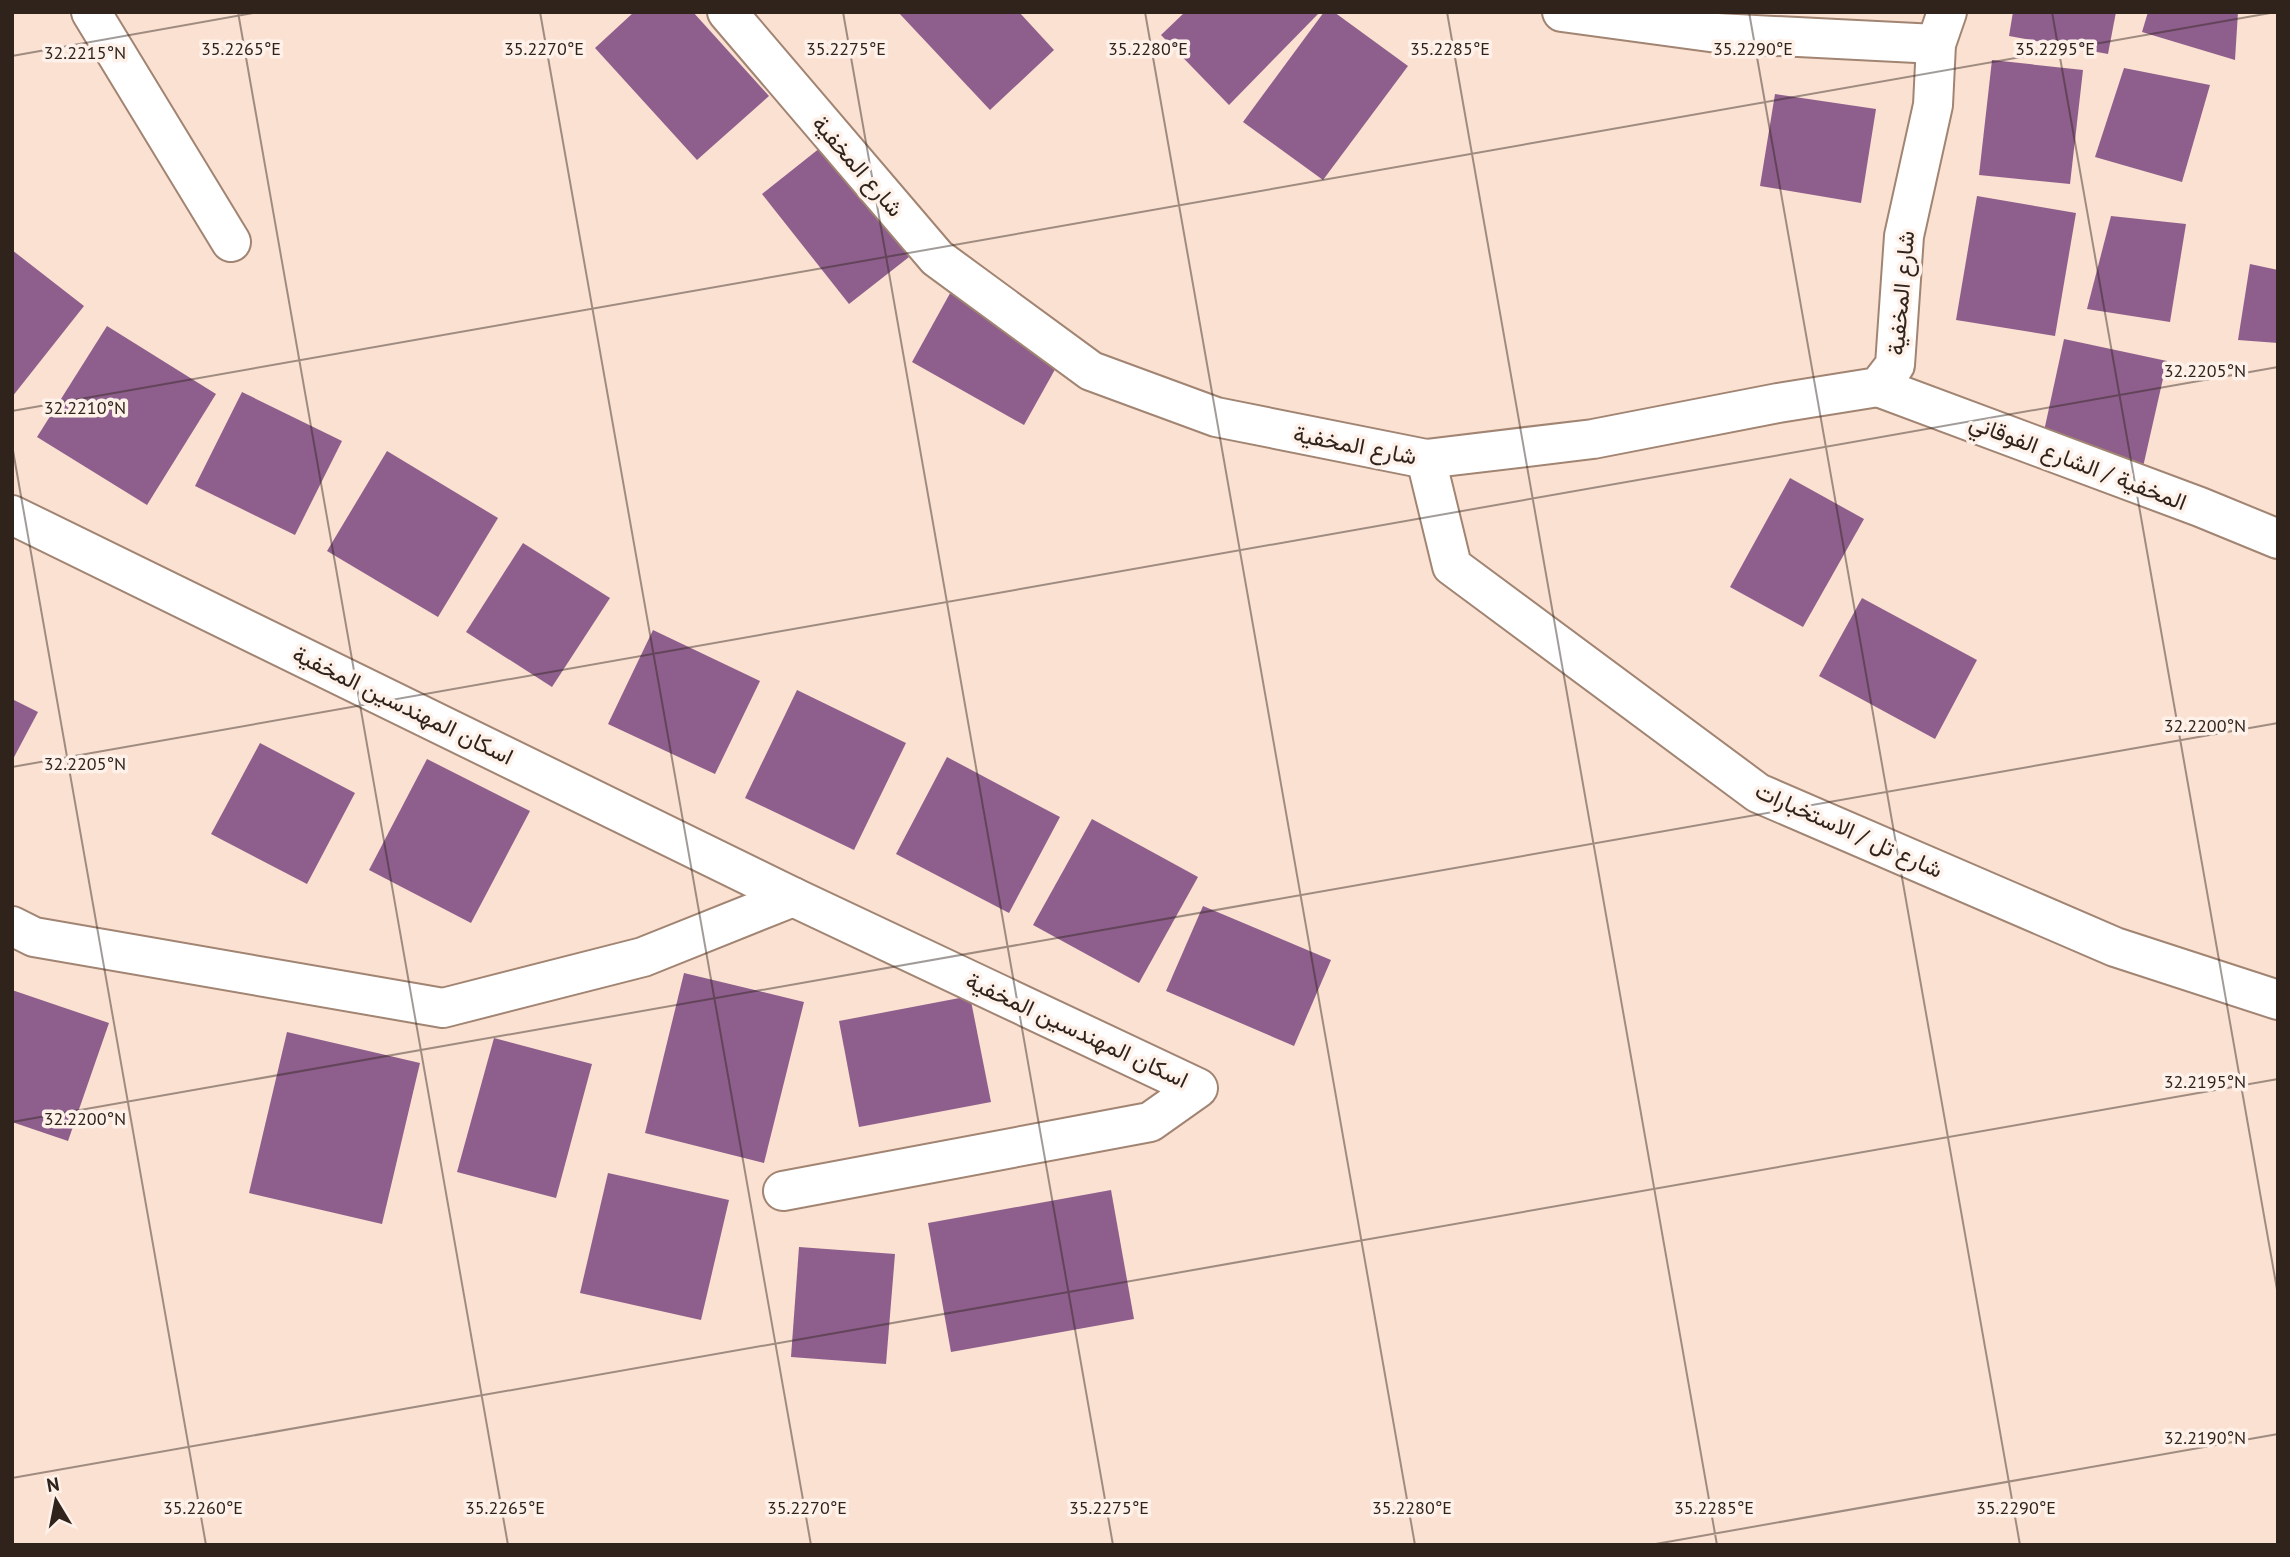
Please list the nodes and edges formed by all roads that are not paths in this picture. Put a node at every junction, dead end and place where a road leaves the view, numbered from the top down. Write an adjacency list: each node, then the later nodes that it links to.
1 (91, 12): 5 (street)
2 (727, 12): 7 (street, شارع المخفية)
3 (1562, 12): 4 (street)
4 (1941, 28): 6 (street, شارع المخفية)
5 (232, 242)
6 (1878, 387): 7 (street, شارع المخفية); 9 (street, المخفية / الشارع الفوقاني)
7 (1426, 459): 12 (street, شارع تل / الاستخبارات)
8 (12, 515): 10 (street, اسكان المهندسين المخفية)
9 (2278, 539)
10 (793, 897): 11 (street); 13 (street, اسكان المهندسين المخفية)
11 (12, 926)
12 (2278, 1000)
13 (783, 1191)

